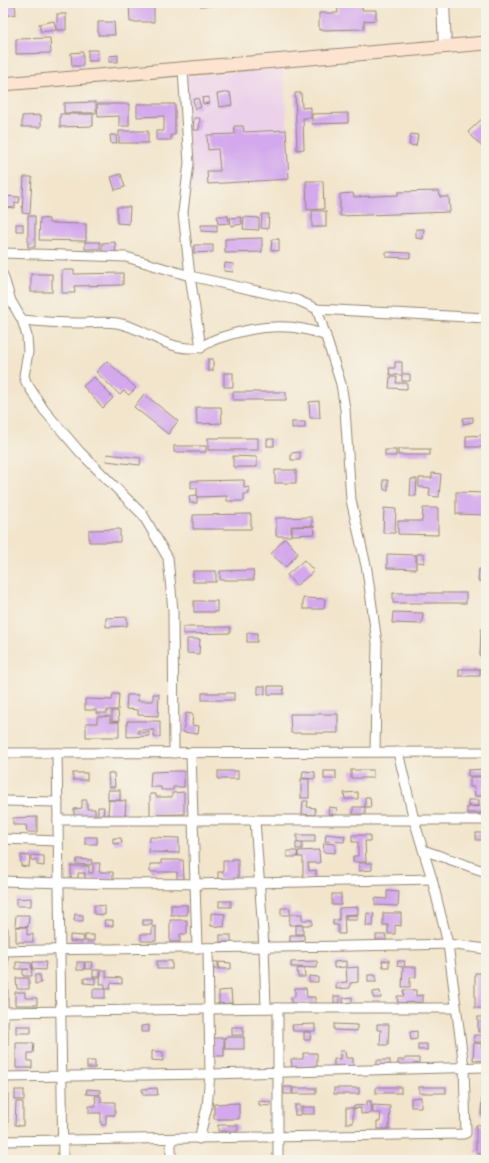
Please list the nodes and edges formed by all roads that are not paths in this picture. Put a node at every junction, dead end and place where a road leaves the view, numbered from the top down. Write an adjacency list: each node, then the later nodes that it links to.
1 (444, 3): 3 (street)
2 (486, 43): 3 (main road)
3 (445, 46): 4 (main road)
4 (183, 69): 5 (main road); 8 (street)
5 (3, 84)
6 (3, 252): 8 (street)
7 (3, 275): 11 (street)
8 (190, 276): 9 (street); 13 (street)
9 (317, 309): 10 (street); 12 (street)
10 (486, 318)
11 (22, 320): 13 (street); 19 (street)
12 (326, 336): 13 (street); 14 (street)
13 (202, 348)
14 (375, 752): 15 (street); 20 (street)
15 (398, 752): 16 (street); 26 (street)
16 (486, 752)
17 (3, 753): 18 (street)
18 (57, 753): 19 (street); 22 (street)
19 (174, 753): 20 (street)
20 (191, 753): 24 (street)
21 (3, 802): 22 (street)
22 (58, 802): 23 (street)
23 (58, 820): 24 (street); 29 (street)
24 (192, 820): 25 (street); 36 (street)
25 (255, 820): 26 (street); 34 (street)
26 (414, 820): 27 (street); 30 (street)
27 (486, 820)
28 (3, 839): 29 (street)
29 (58, 841): 35 (street)
30 (424, 850): 31 (street); 32 (street)
31 (486, 872)
32 (432, 879): 34 (street); 38 (street)
33 (3, 881): 35 (street)
34 (260, 883): 36 (street); 39 (street)
35 (59, 884): 36 (street); 43 (street)
36 (195, 884): 40 (street)
37 (3, 930): 44 (street)
38 (448, 944): 39 (street); 42 (street); 48 (street)
39 (264, 947): 41 (street); 46 (street)
40 (197, 948): 41 (street); 43 (street)
41 (208, 948): 49 (street)
42 (486, 949)
43 (60, 951): 44 (street); 50 (street)
44 (3, 952): 45 (street)
45 (3, 989): 51 (street)
46 (266, 1008): 47 (street); 49 (street)
47 (278, 1008): 48 (street); 56 (street)
48 (456, 1008): 54 (street)
49 (209, 1009): 50 (street); 57 (street)
50 (61, 1011): 51 (street); 58 (street)
51 (3, 1012): 52 (street)
52 (3, 1025): 53 (street)
53 (3, 1062): 59 (street)
54 (464, 1067): 55 (street); 56 (street); 61 (street)
55 (486, 1067)
56 (278, 1072): 57 (street); 61 (street)
57 (210, 1074): 58 (street); 63 (street)
58 (62, 1076): 59 (street); 64 (street)
59 (3, 1077): 60 (street)
60 (3, 1099): 65 (street)
61 (278, 1137): 63 (street); 68 (street)
62 (171, 1139): 63 (street); 64 (street); 67 (street)
63 (199, 1139)
64 (64, 1141): 65 (street); 66 (street)
65 (3, 1142)
66 (63, 1160)
67 (171, 1160)
68 (278, 1160)

